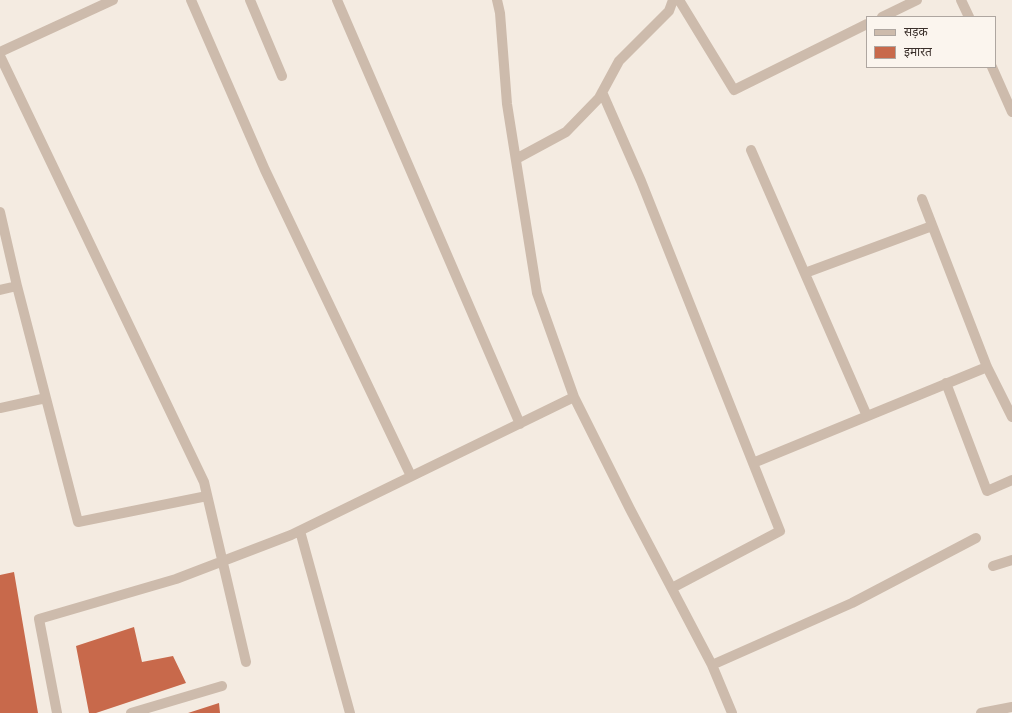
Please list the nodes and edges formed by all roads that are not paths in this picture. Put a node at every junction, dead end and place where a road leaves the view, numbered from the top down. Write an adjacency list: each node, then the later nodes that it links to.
1 (113, 0): 13 (street)
2 (192, 0): 36 (street)
3 (250, 0): 16 (street)
4 (337, 0): 34 (street)
5 (497, 0): 20 (street)
6 (673, 0): 17 (street)
7 (679, 0): 12 (street)
8 (917, 0): 10 (street)
9 (961, 0): 11 (street)
10 (884, 16)
11 (969, 16)
12 (866, 24)
13 (0, 52)
14 (0, 56): 38 (street)
15 (992, 68): 18 (street)
16 (282, 76)
17 (602, 92): 20 (street); 35 (street)
18 (1012, 112)
19 (751, 150): 24 (street)
20 (516, 159): 29 (street)
21 (922, 199): 23 (street)
22 (0, 212): 25 (street)
23 (932, 226): 24 (street); 27 (street)
24 (805, 273): 32 (street)
25 (17, 286): 26 (street); 30 (street)
26 (0, 290)
27 (987, 366): 28 (street); 33 (street)
28 (946, 383): 32 (street); 37 (street)
29 (574, 397): 34 (street); 44 (street)
30 (46, 398): 31 (street); 38 (street)
31 (0, 408)
32 (868, 416): 35 (street)
33 (1012, 418)
34 (520, 424): 36 (street)
35 (753, 463): 44 (street)
36 (411, 476): 39 (street)
37 (1012, 480)
38 (207, 496): 42 (street)
39 (300, 531): 42 (street); 51 (street)
40 (976, 538): 46 (street)
41 (1012, 560): 43 (street)
42 (222, 561): 45 (street); 49 (street)
43 (993, 566)
44 (672, 588): 46 (street)
45 (246, 662)
46 (712, 665): 52 (street)
47 (222, 686): 50 (street)
48 (1012, 707): 53 (street)
49 (57, 713)
50 (131, 713)
51 (350, 713)
52 (732, 713)
53 (981, 713)

